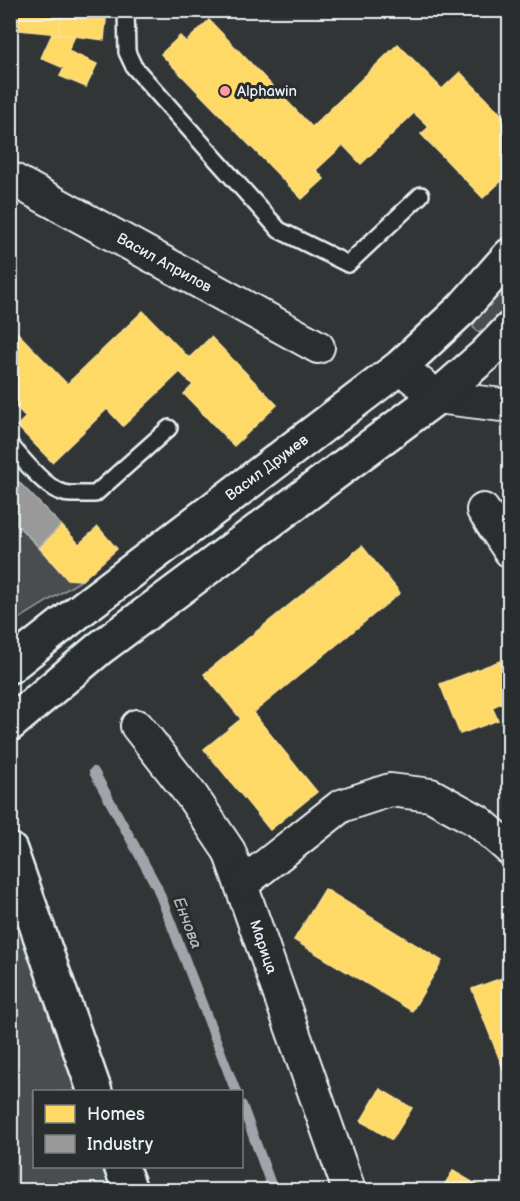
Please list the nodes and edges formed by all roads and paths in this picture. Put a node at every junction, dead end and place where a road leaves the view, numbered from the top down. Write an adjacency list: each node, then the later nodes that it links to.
1 (126, 10): 3 (lane)
2 (10, 178): 6 (street, Васил Априлов)
3 (421, 195)
4 (510, 255): 7 (street, Васил Друмев)
5 (510, 328): 8 (street)
6 (318, 348)
7 (400, 367): 8 (street); 14 (street, Васил Друмев)
8 (437, 397): 9 (street); 15 (street)
9 (510, 406)
10 (169, 428): 11 (lane)
11 (10, 445)
12 (483, 510): 13 (street)
13 (510, 551)
14 (10, 666)
15 (10, 724)
16 (137, 726): 19 (street, Марица)
17 (510, 849): 19 (street)
18 (10, 850): 20 (street)
19 (242, 884): 23 (street, Марица)
20 (94, 1090)
21 (122, 1168): 22 (street)
22 (130, 1191)
23 (349, 1191)

